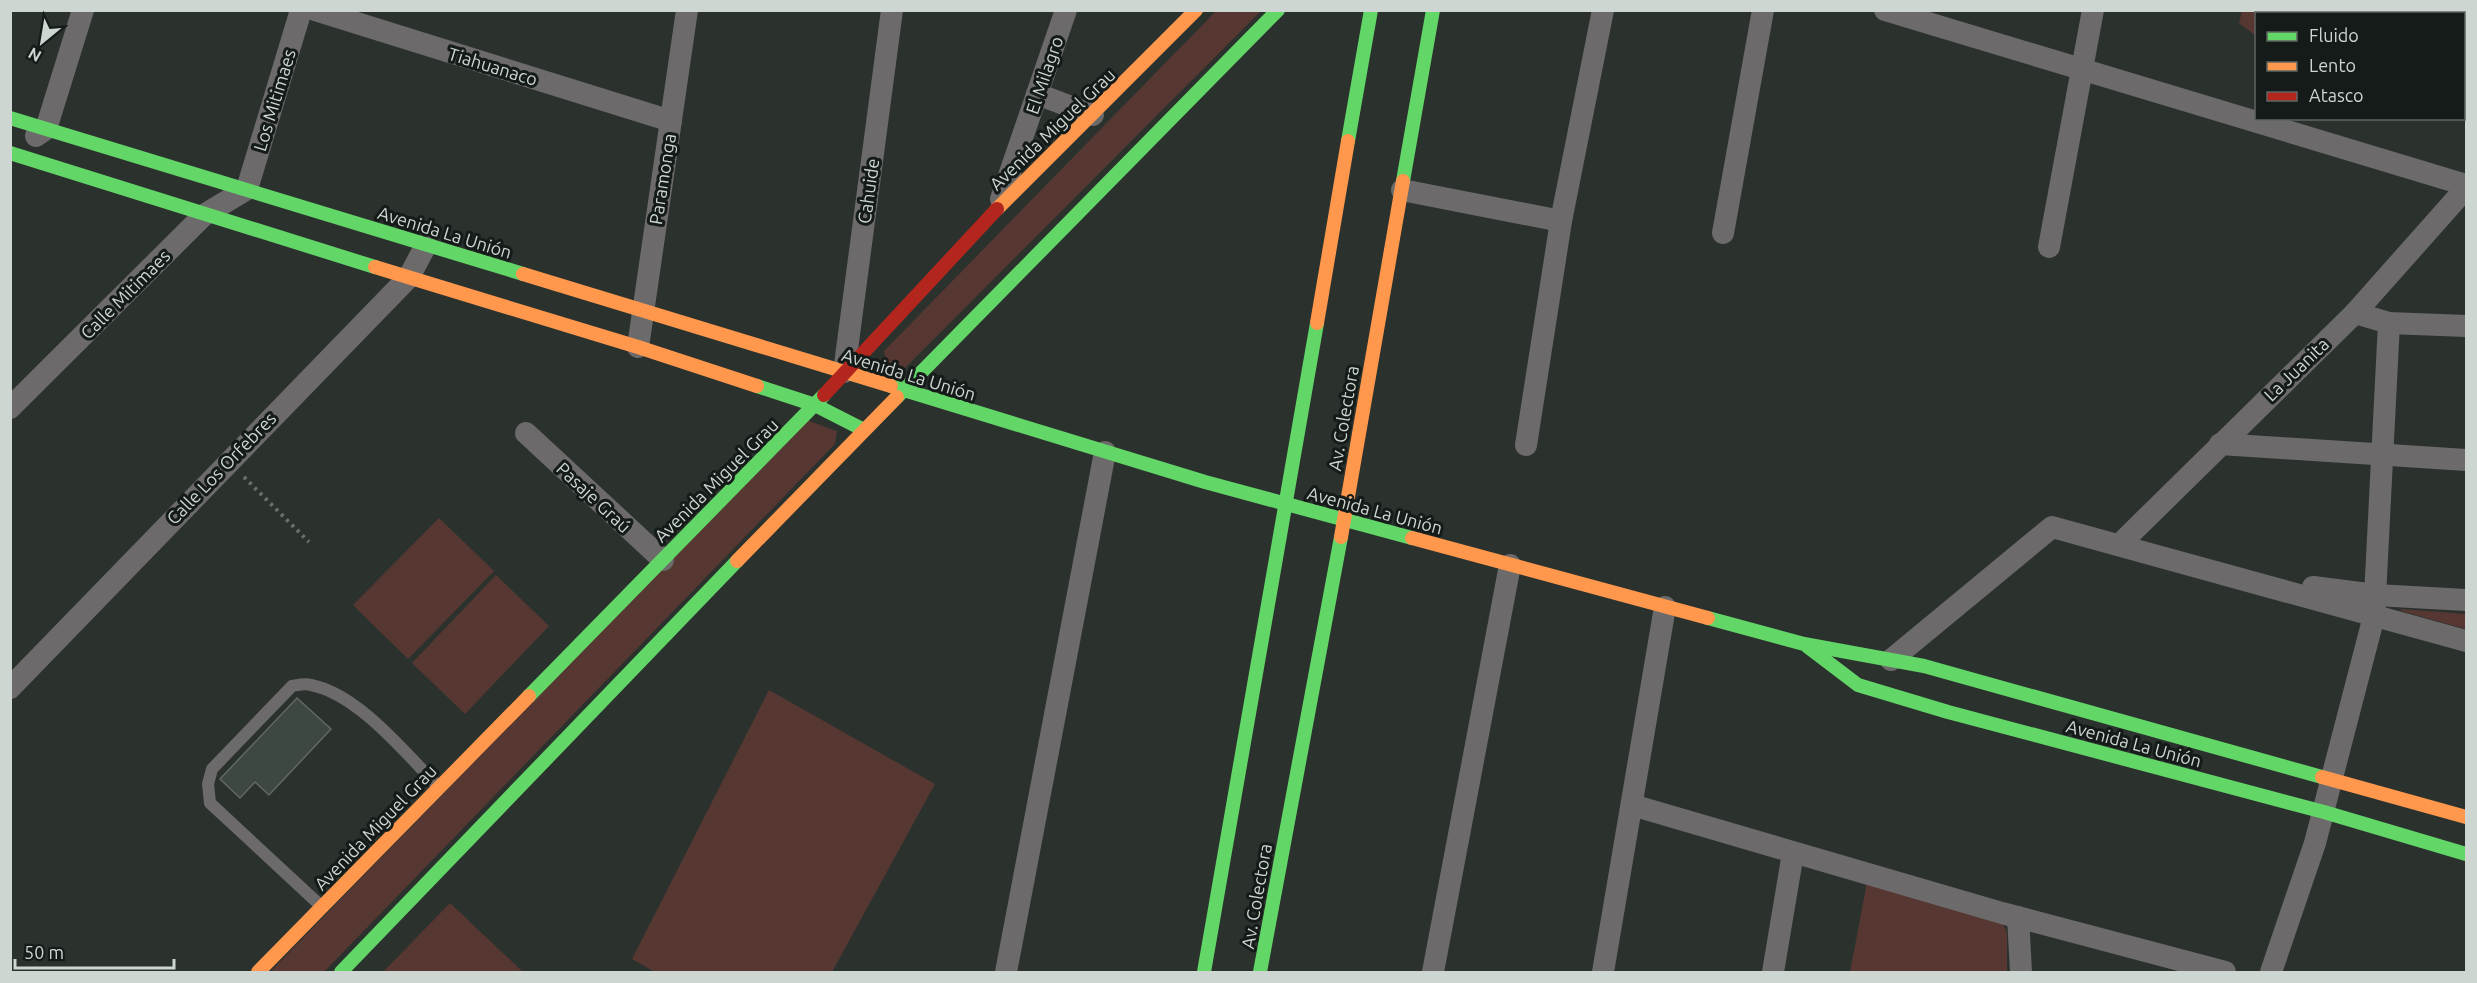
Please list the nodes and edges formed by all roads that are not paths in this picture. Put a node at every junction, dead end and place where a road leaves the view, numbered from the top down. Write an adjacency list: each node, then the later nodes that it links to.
1 (83, 10): 21 (street)
2 (301, 10): 24 (street, Los Mitimaes)
3 (315, 10): 20 (street, Tiahuanaco)
4 (687, 10): 20 (street, Paramonga)
5 (892, 10): 38 (street, Cahuide)
6 (1066, 10): 17 (street, El Milagro)
7 (1196, 10): 18 (street, Avenida Miguel Grau)
8 (1278, 10): 39 (street)
9 (1371, 10): 49 (street)
10 (1433, 10): 25 (street, Av. Colectora)
11 (1603, 10): 28 (street)
12 (1763, 10): 29 (street)
13 (1885, 10): 15 (street)
14 (2093, 10): 16 (street)
15 (1918, 15): 16 (street)
16 (2082, 69): 23 (street); 31 (street)
17 (1037, 94): 18 (street); 26 (street, El Milagro)
18 (1093, 115): 26 (street, Avenida Miguel Grau)
19 (10, 118): 21 (street, Avenida La Unión)
20 (671, 121): 33 (street, Paramonga)
21 (46, 129): 22 (street); 24 (street, Avenida La Unión)
22 (11, 154): 27 (street)
23 (2466, 186): 34 (street, La Juanita)
24 (247, 189): 27 (street, Calle Mitimaes); 30 (street, Avenida La Unión)
25 (1402, 190): 28 (street); 50 (street, Av. Colectora)
26 (999, 207): 38 (street, Avenida Miguel Grau)
27 (204, 216): 32 (street); 41 (street, Calle Mitimaes)
28 (1561, 221): 45 (street)
29 (1723, 233)
30 (426, 245): 32 (street, Calle Los Orfebres); 33 (street, Avenida La Unión)
31 (2049, 247)
32 (409, 277): 37 (street); 60 (street, Calle Los Orfebres)
33 (641, 312): 37 (street, Paramonga); 38 (street, Avenida La Unión)
34 (2355, 313): 35 (street); 44 (street, La Juanita)
35 (2389, 323): 36 (street); 47 (street)
36 (2466, 326)
37 (638, 347): 40 (street)
38 (844, 372): 39 (street, Avenida La Unión); 40 (street, Avenida Miguel Grau)
39 (903, 391): 42 (street); 46 (street, Avenida La Unión)
40 (814, 405): 42 (street); 52 (street, Avenida Miguel Grau)
41 (10, 408)
42 (864, 430): 71 (street)
43 (526, 433): 52 (street, Pasaje Graú)
44 (2220, 444): 47 (street); 51 (street, La Juanita)
45 (1526, 445)
46 (1105, 452): 49 (street, Avenida La Unión); 72 (street)
47 (2382, 454): 48 (street); 55 (street)
48 (2466, 460)
49 (1284, 504): 50 (street, Avenida La Unión); 73 (street)
50 (1344, 520): 53 (street, Avenida La Unión); 74 (street, Av. Colectora)
51 (2119, 545): 55 (street); 59 (street)
52 (663, 560): 62 (street, Avenida Miguel Grau)
53 (1510, 565): 56 (street, Avenida La Unión); 75 (street)
54 (2466, 600): 55 (street)
55 (2375, 606): 57 (street); 61 (street)
56 (1665, 607): 58 (street, Avenida La Unión); 63 (street)
57 (2466, 641)
58 (1804, 644): 59 (street, Avenida La Unión); 64 (street, Avenida La Unión)
59 (1891, 660): 61 (street, Avenida La Unión)
60 (10, 688)
61 (2332, 780): 64 (street); 65 (street, Avenida La Unión)
62 (440, 787): 68 (street, Avenida Miguel Grau); 68 (lane)
63 (1632, 805): 66 (street); 76 (street)
64 (2324, 812): 67 (street, Avenida La Unión); 80 (street)
65 (2466, 817)
66 (1793, 853): 69 (street); 77 (street)
67 (2466, 854)
68 (322, 907): 70 (street, Avenida Miguel Grau)
69 (2018, 917): 78 (street); 79 (street)
70 (258, 972)
71 (341, 972)
72 (1006, 972)
73 (1204, 972)
74 (1260, 972)
75 (1433, 972)
76 (1603, 972)
77 (1773, 972)
78 (2021, 972)
79 (2224, 972)
80 (2271, 972)

